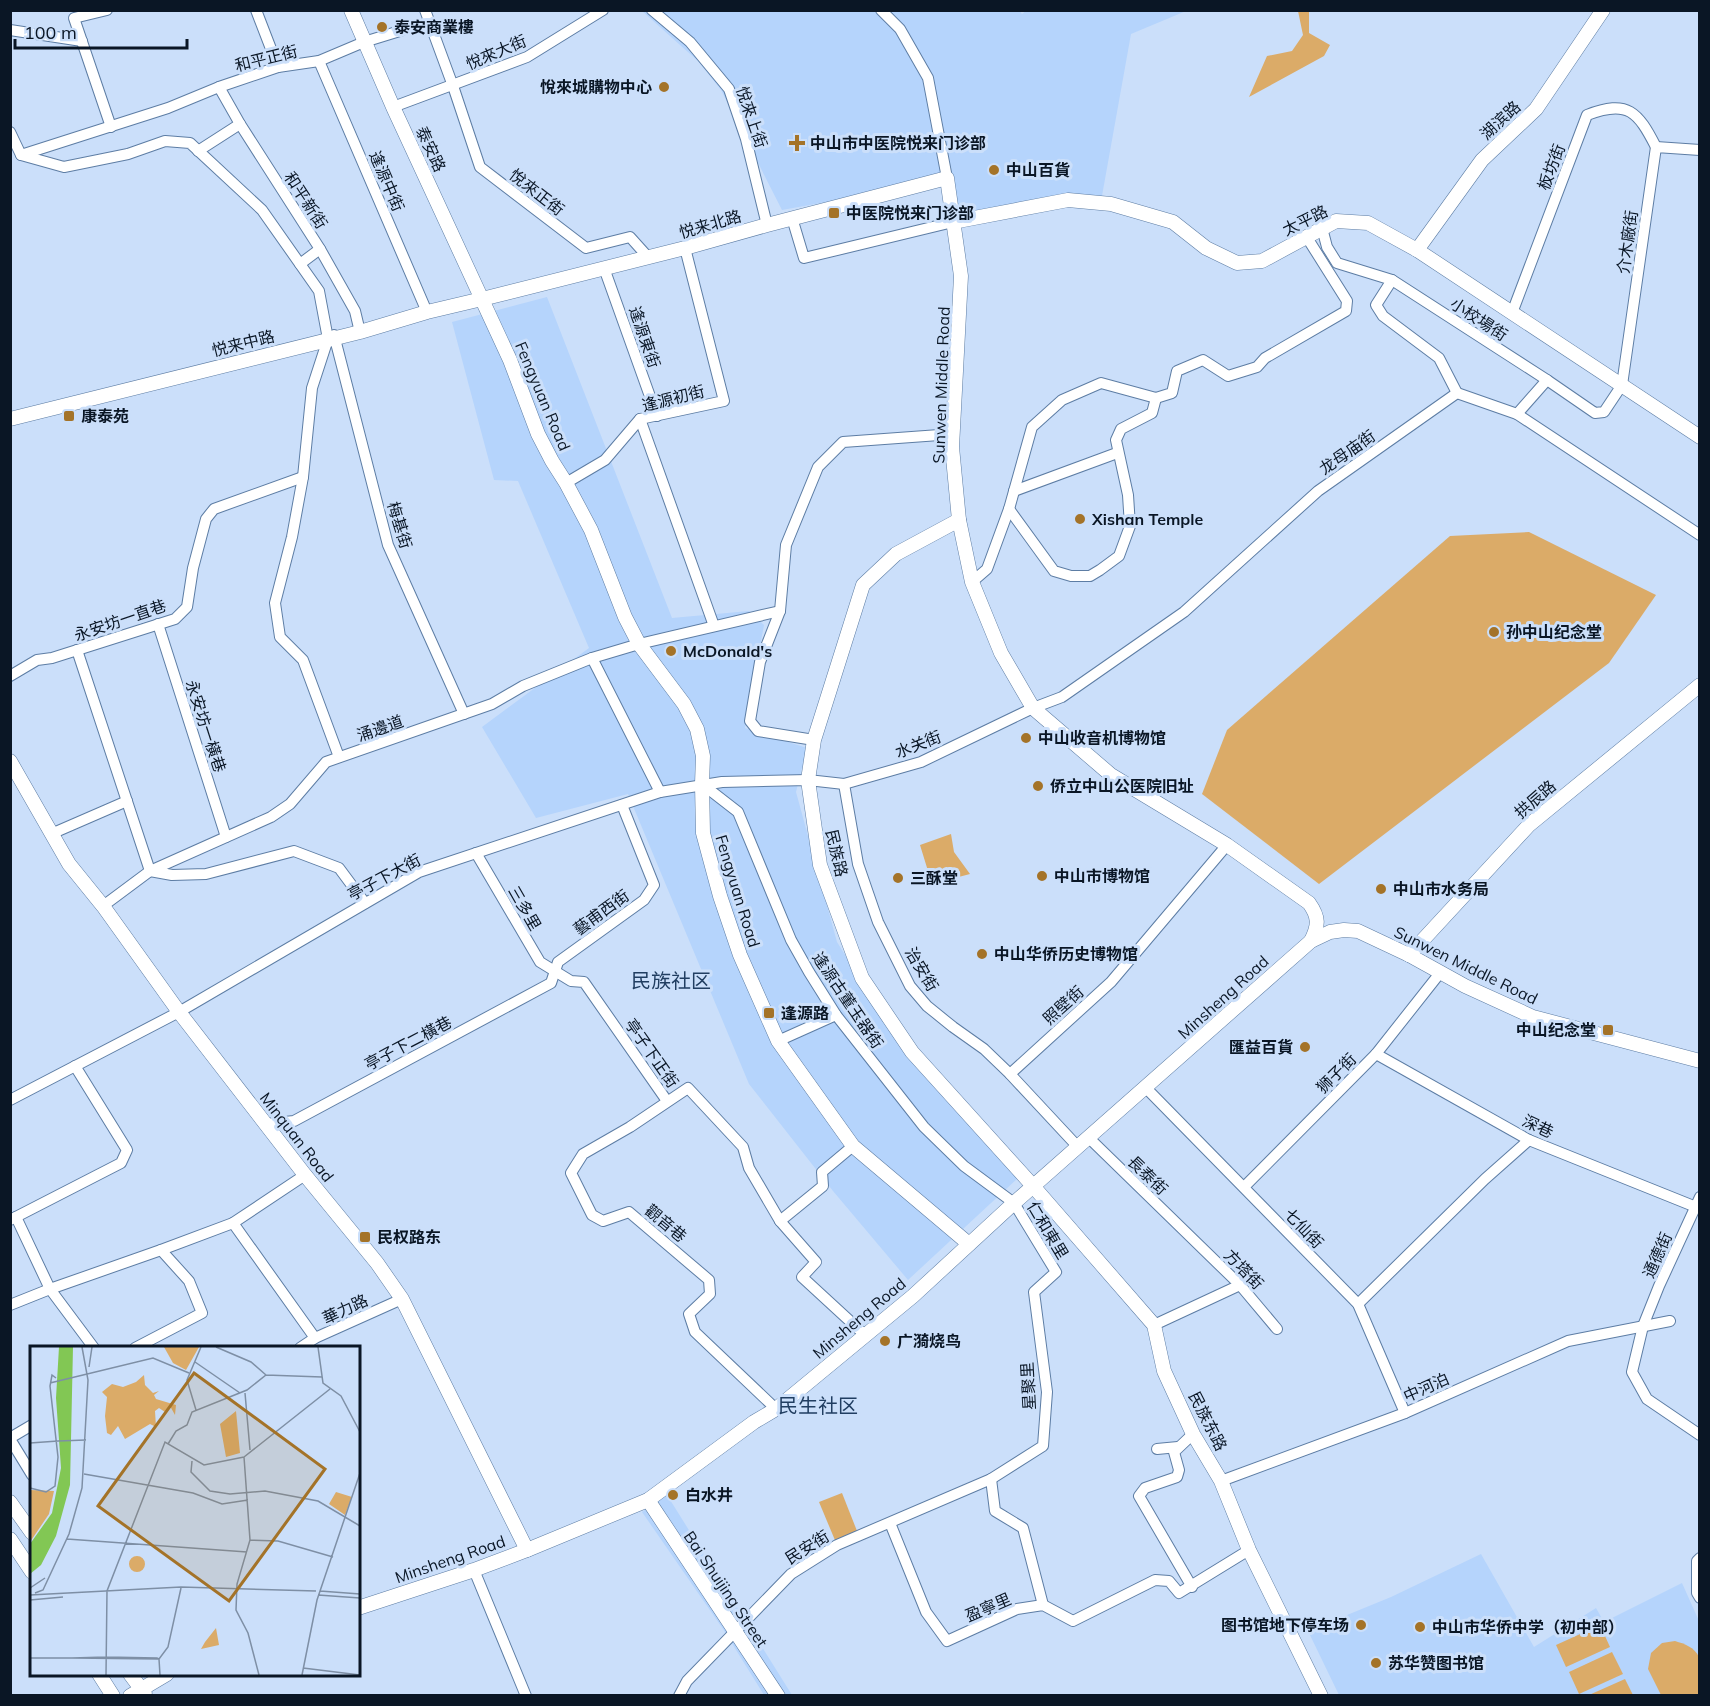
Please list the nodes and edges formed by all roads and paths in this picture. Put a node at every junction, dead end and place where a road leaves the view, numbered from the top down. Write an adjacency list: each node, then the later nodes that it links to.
1 (107, 10): 11 (street)
2 (256, 10): 14 (street)
3 (351, 10): 12 (street, 泰安路)
4 (425, 10): 9 (street)
5 (603, 10): 15 (street, 悅來大街)
6 (652, 10): 28 (street, 悅來上街)
7 (881, 10): 25 (street)
8 (1603, 10): 33 (street, 湖滨路)
9 (429, 22): 12 (street, 和平正街); 15 (street)
10 (10, 30): 11 (street)
11 (82, 41): 19 (street)
12 (364, 42): 13 (street, 和平正街); 17 (street, 泰安路)
13 (319, 61): 14 (street, 和平正街); 39 (street, 逢源中街)
14 (279, 68): 16 (street, 和平正街)
15 (453, 86): 17 (street, 悅來大街); 34 (street, 悅來正街)
16 (219, 87): 18 (street, 和平新街); 19 (street, 和平正街)
17 (393, 107): 38 (street, 泰安路)
18 (240, 124): 23 (street); 32 (street, 和平新街)
19 (111, 127): 24 (street, 和平正街)
20 (10, 132): 24 (street)
21 (1656, 147): 22 (street); 40 (street, 板坊街); 44 (street, 介木廠街)
22 (1700, 150)
23 (198, 151): 24 (street); 35 (street, 梅基街)
24 (21, 155)
25 (947, 178): 26 (street, 悦来北路); 27 (street, Sunwen Middle Road)
26 (792, 218): 27 (street); 28 (street, 悦来北路)
27 (953, 222): 30 (street, 太平路); 51 (street, Sunwen Middle Road)
28 (767, 225): 31 (street, 悦来北路)
29 (1322, 228): 30 (street, 太平路); 33 (street, 太平路); 37 (street, 小校場街)
30 (1306, 236): 46 (street)
31 (685, 248): 34 (street, 悦来北路); 48 (street, 逢源初街)
32 (320, 249): 35 (street); 41 (street, 和平新街)
33 (1417, 250): 40 (street, 太平路)
34 (648, 257): 36 (street, 悦来北路)
35 (300, 264): 42 (street, 梅基街)
36 (604, 268): 38 (street, 悦来北路); 48 (street, 逢源東街)
37 (1392, 280): 43 (street, 小校場街); 45 (street)
38 (482, 299): 39 (street, 悦来中路); 55 (street, Fengyuan Road)
39 (427, 312): 41 (street, 悦来中路)
40 (1512, 313): 44 (street, 太平路)
41 (360, 332): 42 (street, 悦来中路)
42 (332, 337): 49 (street, 悦来中路); 54 (street); 70 (street, 梅基街)
43 (1547, 380): 44 (street, 小校場街); 47 (street)
44 (1622, 385): 52 (street, 太平路)
45 (1457, 393): 47 (street); 69 (street, 龙母庙街)
46 (1156, 398): 53 (street); 56 (street)
47 (1517, 414): 59 (street)
48 (657, 416): 50 (street, 逢源初街)
49 (10, 418)
50 (640, 419): 55 (street, 逢源初街); 63 (street)
51 (953, 434): 58 (street, Sunwen Middle Road); 61 (street)
52 (1700, 437)
53 (1118, 453): 56 (street); 57 (street)
54 (303, 477): 62 (street, 永安坊一直巷); 72 (street)
55 (566, 483): 64 (street, Fengyuan Road)
56 (1014, 490): 57 (street)
57 (1009, 509): 60 (street)
58 (959, 520): 60 (street, Sunwen Middle Road); 71 (street, 民族路)
59 (1700, 535)
60 (972, 582): 69 (street, Sunwen Middle Road)
61 (780, 611): 63 (street, 涌邊道); 71 (street)
62 (158, 624): 65 (street, 永安坊一直巷); 81 (street, 永安坊一橫巷)
63 (714, 626): 64 (street, 涌邊道)
64 (639, 644): 66 (street, 涌邊道); 75 (street, Fengyuan Road)
65 (77, 650): 67 (street, 永安坊一直巷); 78 (street)
66 (592, 658): 70 (street, 涌邊道); 77 (street)
67 (10, 675)
68 (1700, 686): 88 (street, 拱辰路)
69 (1033, 708): 76 (street, 水关街); 82 (street, Sunwen Middle Road)
70 (464, 714): 72 (street, 涌邊道)
71 (814, 740): 74 (street, 民族路)
72 (339, 757): 81 (street, 涌邊道)
73 (10, 761): 80 (street, Minquan Road)
74 (808, 780): 75 (street, 亭子下大街); 76 (street, 水关街); 106 (street, 民族路)
75 (702, 784): 77 (street, 亭子下大街); 92 (street, 逢源古董玉器街); 93 (street, Fengyuan Road)
76 (844, 784): 97 (street, 治安街)
77 (660, 792): 79 (street, 亭子下大街)
78 (127, 801): 80 (street); 84 (street)
79 (622, 805): 83 (street, 亭子下大街); 89 (street, 藝甫西街)
80 (51, 834): 86 (street, Minquan Road)
81 (226, 837): 84 (street, 涌邊道)
82 (1227, 845): 87 (street, Sunwen Middle Road); 97 (street, 照壁街)
83 (476, 853): 85 (street, 亭子下大街); 89 (street, 三多里)
84 (150, 871): 85 (street); 86 (street, 涌邊道)
85 (365, 903): 91 (street, 亭子下大街)
86 (103, 906): 91 (street, Minquan Road)
87 (1311, 941): 88 (street, Sunwen Middle Road); 98 (street, Minsheng Road)
88 (1409, 955): 90 (street, Sunwen Middle Road)
89 (555, 971): 100 (street, 亭子下正街); 101 (street, 亭子下二橫巷)
90 (1440, 973): 94 (street, 狮子街); 95 (street, Sunwen Middle Road)
91 (179, 1012): 96 (street, 亭子下大街); 101 (street, Minquan Road)
92 (836, 1015): 93 (street); 109 (street, 逢源古董玉器街)
93 (778, 1041): 104 (street, Fengyuan Road)
94 (1376, 1054): 102 (street, 深巷); 107 (street, 狮子街)
95 (1700, 1061)
96 (75, 1066): 99 (street, 亭子下大街); 110 (street)
97 (1010, 1074): 103 (street, 治安街)
98 (1146, 1088): 103 (street, Minsheng Road); 107 (street, 七仙街)
99 (10, 1100)
100 (667, 1101): 111 (street, 亭子下正街); 131 (street, 觀音巷)
101 (266, 1124): 105 (street, Minquan Road)
102 (1530, 1140): 108 (street, 深巷); 120 (street)
103 (1084, 1143): 106 (street, Minsheng Road); 113 (street, 長泰街)
104 (853, 1146): 111 (street); 114 (street, Fengyuan Road)
105 (305, 1175): 112 (street); 119 (street, Minquan Road)
106 (1033, 1186): 109 (street, Minsheng Road); 123 (street, 民族东路)
107 (1244, 1187): 120 (street, 七仙街)
108 (1698, 1202): 124 (street, 通德街)
109 (1014, 1203): 114 (street, Minsheng Road); 116 (street, 仁和東里)
110 (13, 1219): 118 (street)
111 (780, 1221): 126 (street, 亭子下正街)
112 (232, 1223): 115 (street); 127 (street)
113 (1187, 1233): 117 (street, 方塔街)
114 (969, 1244): 126 (street, Minsheng Road)
115 (160, 1250): 118 (street); 129 (street)
116 (1056, 1272): 140 (street, 星聚里)
117 (1240, 1285): 123 (street); 125 (street, 方塔街)
118 (50, 1288): 121 (street); 128 (street)
119 (402, 1299): 127 (street, 華力路); 148 (street, Minquan Road)
120 (1358, 1304): 132 (street, 七仙街)
121 (10, 1305)
122 (1670, 1321): 124 (street, 中河泊)
123 (1154, 1325): 134 (street, 民族东路)
124 (1643, 1326): 132 (street, 中河泊); 135 (street, 通德街)
125 (1277, 1329)
126 (865, 1335): 131 (street, Minsheng Road)
127 (315, 1338): 130 (street, 華力路)
128 (93, 1346)
129 (137, 1346)
130 (302, 1346)
131 (776, 1409): 142 (street, Minsheng Road)
132 (1405, 1413): 141 (street, 中河泊)
133 (30, 1426): 136 (street)
134 (1193, 1434): 137 (street); 141 (street, 民族东路)
135 (1700, 1435)
136 (10, 1438): 139 (street)
137 (1178, 1447): 138 (street); 152 (street)
138 (1157, 1449)
139 (30, 1472)
140 (991, 1479): 145 (street, 民安街); 154 (street)
141 (1221, 1481): 147 (street, 民族东路)
142 (648, 1500): 148 (street, Minsheng Road); 156 (street, Bai Shuijing Street)
143 (10, 1502): 144 (street)
144 (26, 1514)
145 (890, 1523): 154 (street, 盈寧里); 156 (street, 民安街)
146 (10, 1539): 150 (street)
147 (1250, 1550): 152 (street); 165 (street, 民族东路)
148 (527, 1551): 151 (street, Minsheng Road)
149 (1700, 1558): 153 (street)
150 (30, 1569)
151 (474, 1570): 155 (street, Minsheng Road); 162 (street)
152 (1192, 1587): 154 (street)
153 (1700, 1598)
154 (1043, 1605)
155 (360, 1607)
156 (735, 1631): 163 (street, 民安街); 164 (street, Bai Shuijing Street)
157 (100, 1676): 161 (street)
158 (131, 1676): 160 (street)
159 (164, 1676): 160 (street)
160 (139, 1693)
161 (113, 1695)
162 (526, 1695)
163 (679, 1695)
164 (778, 1695)
165 (1321, 1695)

